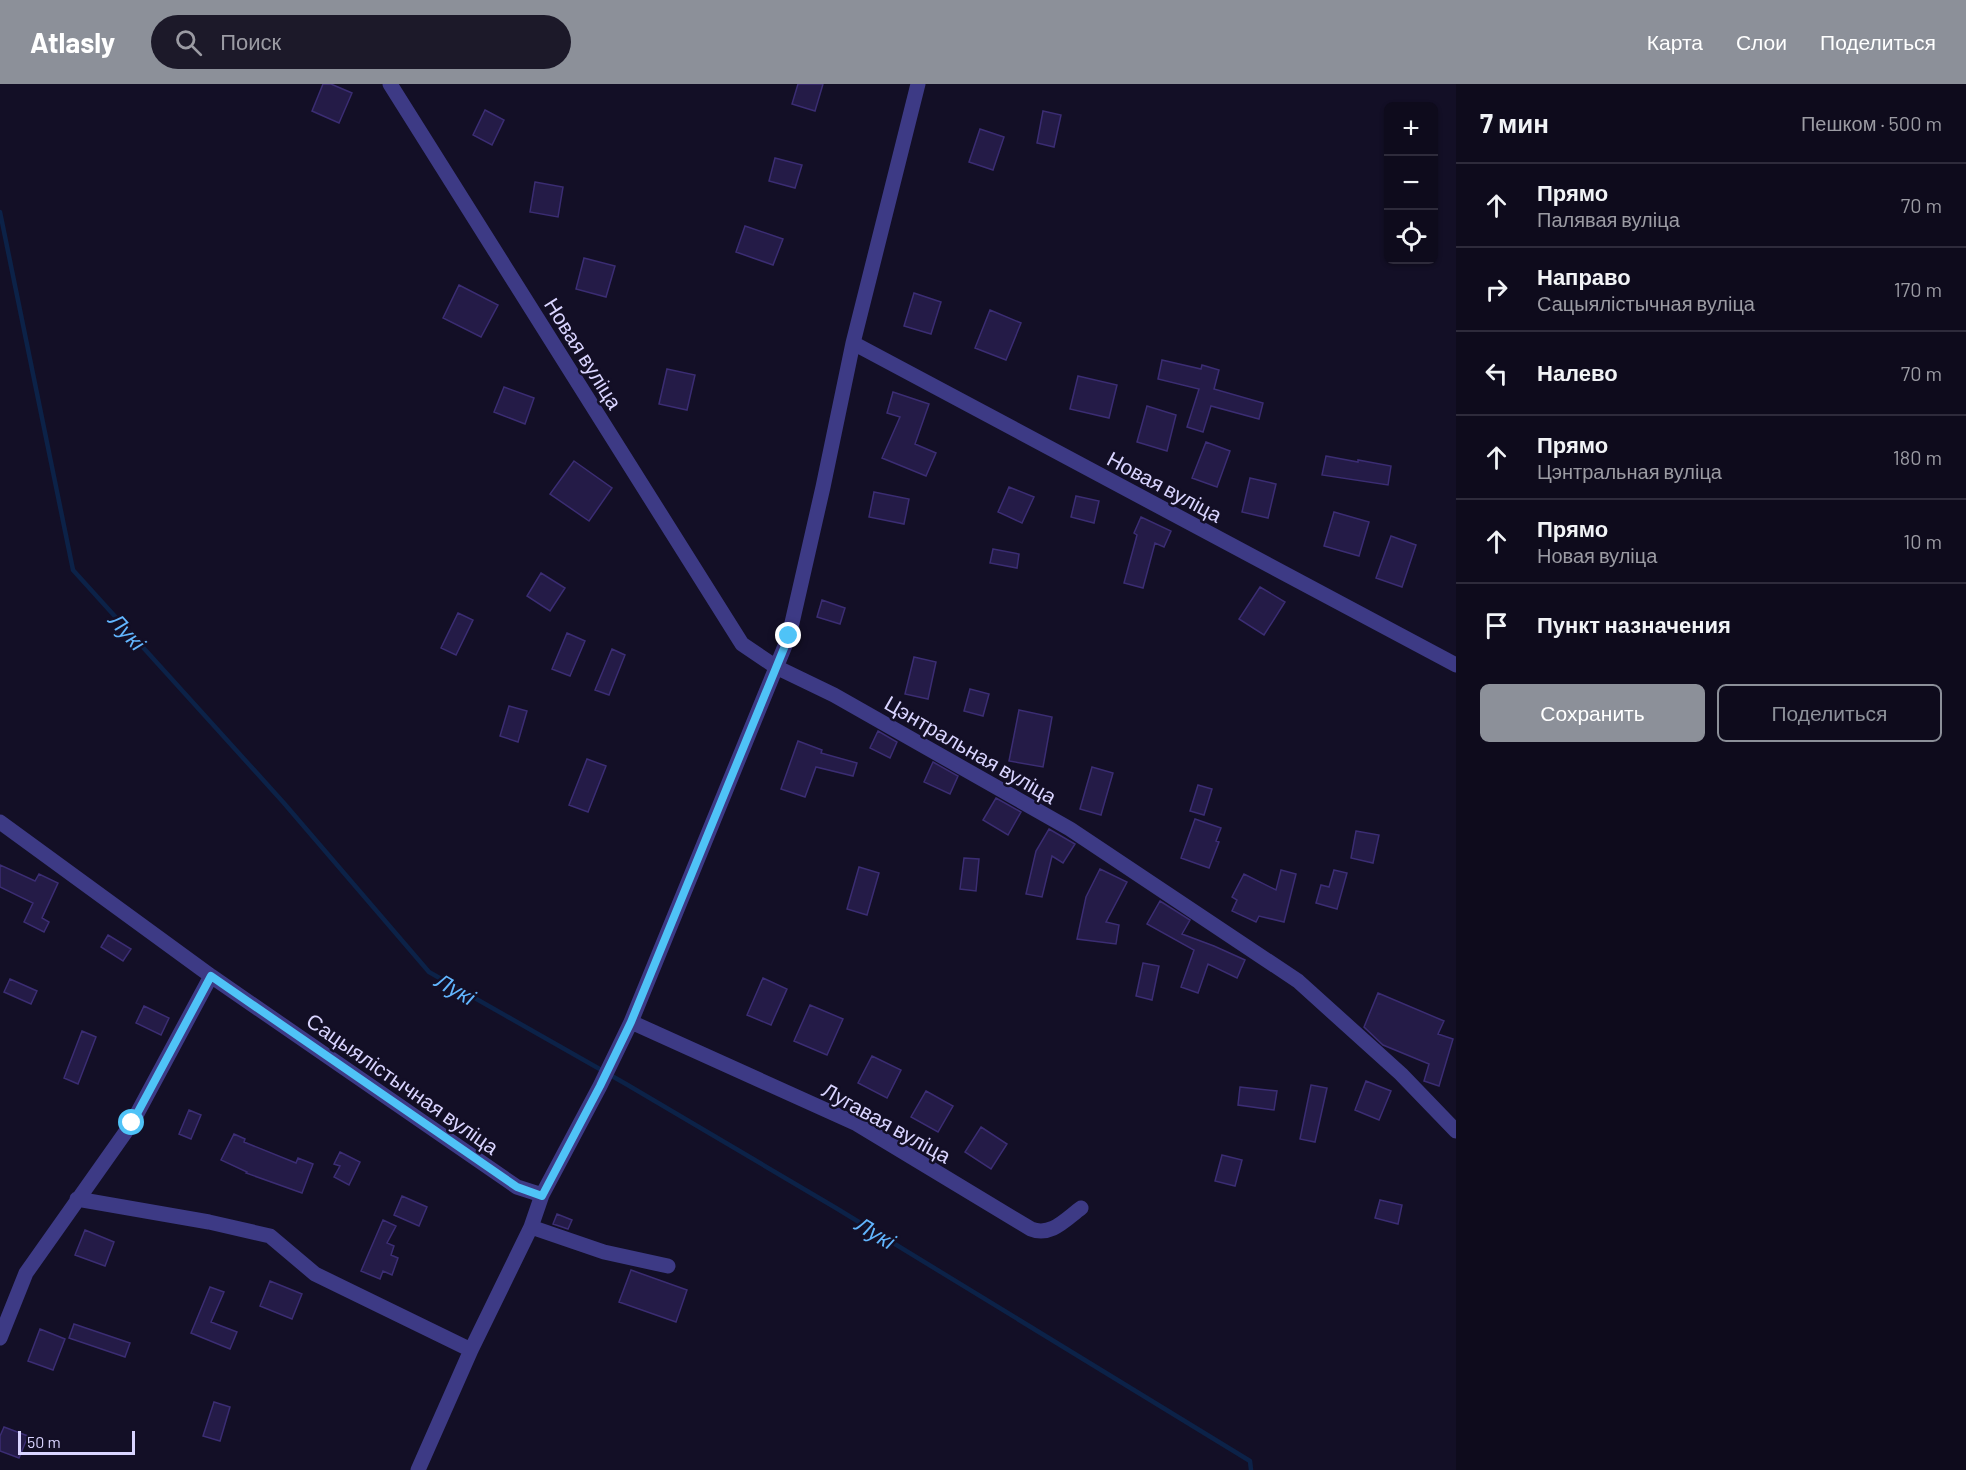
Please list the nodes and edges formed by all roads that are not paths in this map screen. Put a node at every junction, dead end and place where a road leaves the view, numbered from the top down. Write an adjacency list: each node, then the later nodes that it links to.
1 (390, 84): 4 (street, Новая вуліца)
2 (918, 84): 3 (street)
3 (854, 343): 5 (street, Новая вуліца); 6 (street)
4 (742, 644): 6 (street, Цэнтральная вуліца)
5 (1456, 665)
6 (776, 667): 9 (street); 10 (street, Цэнтральная вуліца)
7 (0, 822): 8 (street, Сацыялістычная вуліца)
8 (211, 976): 11 (street, Сацыялістычная вуліца); 12 (street)
9 (631, 1022): 11 (street); 13 (street, Лугавая вуліца)
10 (1456, 1131)
11 (542, 1196): 14 (street)
12 (77, 1199): 16 (street); 17 (street)
13 (1081, 1208)
14 (531, 1227): 15 (street); 17 (street)
15 (668, 1266)
16 (0, 1338)
17 (471, 1350): 18 (street)
18 (418, 1470)

